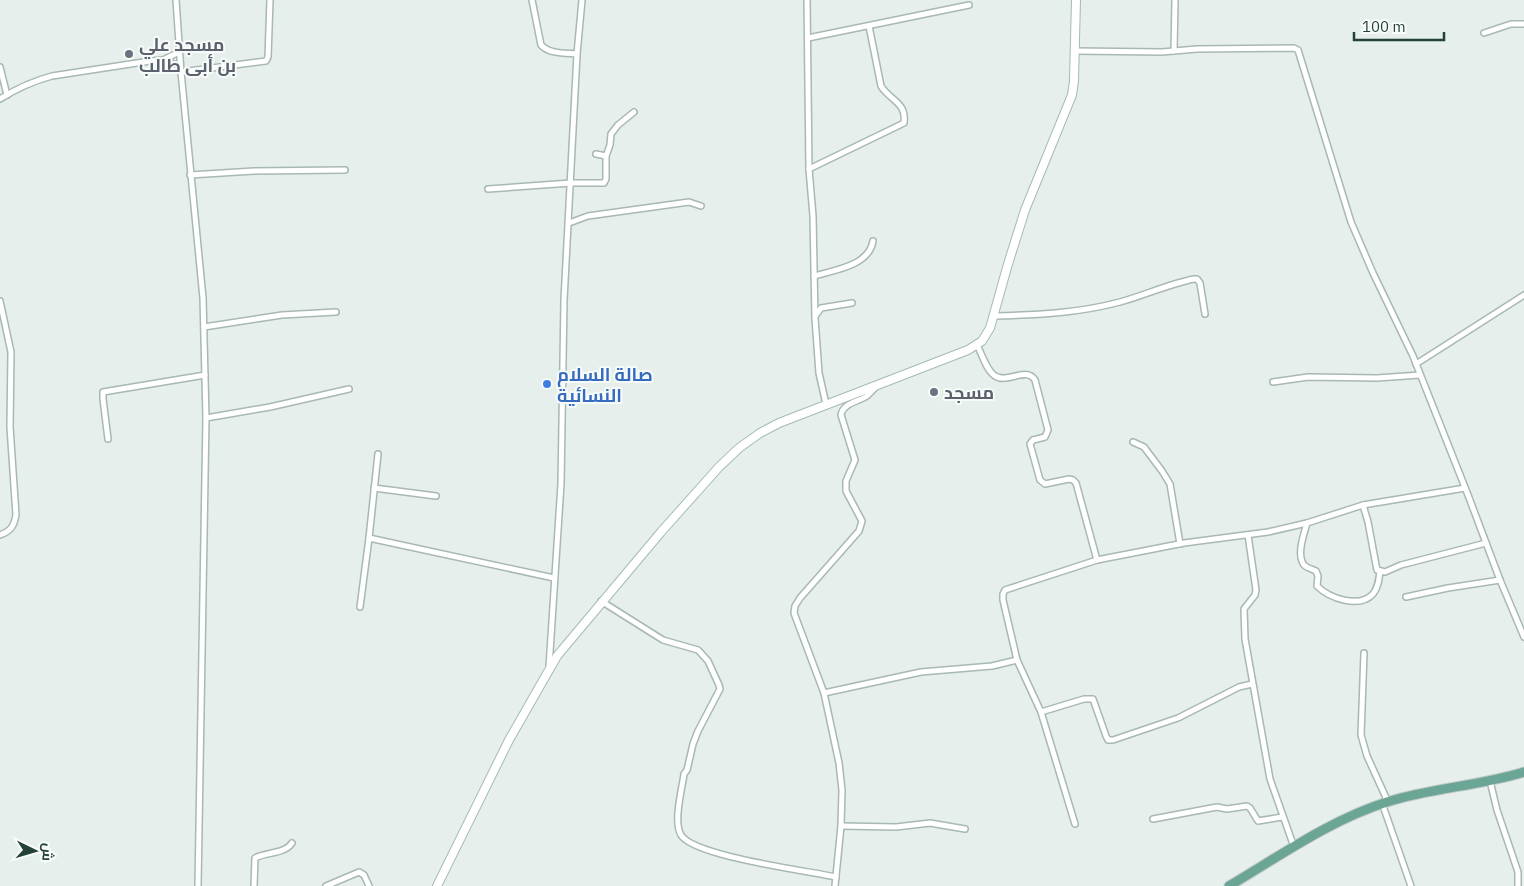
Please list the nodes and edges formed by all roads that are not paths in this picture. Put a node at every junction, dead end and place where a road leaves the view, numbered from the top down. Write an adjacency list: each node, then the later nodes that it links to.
1 (176, 0): 15 (street)
2 (270, 0): 20 (street)
3 (532, 0): 16 (street)
4 (582, 0): 16 (street)
5 (807, 0): 12 (street)
6 (1076, 0): 13 (main road)
7 (1175, 0): 14 (street)
8 (969, 5): 10 (street)
9 (1524, 24): 11 (street)
10 (869, 26): 12 (street); 26 (street)
11 (1484, 33)
12 (808, 38): 26 (street)
13 (1074, 51): 14 (street); 40 (main road)
14 (1174, 51): 44 (street)
15 (179, 52): 17 (street); 18 (street)
16 (577, 54): 29 (street)
17 (163, 60): 18 (street); 21 (street)
18 (180, 66): 20 (street)
19 (0, 67): 21 (street)
20 (181, 72): 28 (street)
21 (7, 95): 22 (street)
22 (0, 99)
23 (634, 112): 25 (street)
24 (596, 154): 25 (street)
25 (606, 156): 29 (street)
26 (809, 169): 34 (street)
27 (345, 170): 28 (street)
28 (190, 175): 42 (street)
29 (571, 183): 30 (street); 32 (street)
30 (488, 189)
31 (701, 206): 32 (street)
32 (569, 223): 67 (street)
33 (873, 241): 34 (street)
34 (814, 276): 41 (street)
35 (1524, 295): 44 (street)
36 (0, 300): 60 (street)
37 (852, 303): 41 (street)
38 (336, 312): 42 (street)
39 (1205, 314): 40 (street)
40 (994, 316): 43 (main road)
41 (815, 318): 50 (street)
42 (204, 327): 45 (street)
43 (977, 345): 48 (main road); 65 (street)
44 (1416, 364): 46 (street)
45 (205, 375): 51 (street); 52 (street)
46 (1420, 375): 47 (street); 56 (street)
47 (1273, 382)
48 (878, 385): 50 (main road); 77 (street)
49 (349, 389): 51 (street)
50 (826, 404): 70 (main road)
51 (206, 418): 90 (street)
52 (108, 439)
53 (1133, 442): 64 (street)
54 (378, 454): 55 (street)
55 (374, 488): 57 (street); 62 (street)
56 (1465, 488): 58 (street); 63 (street)
57 (436, 496)
58 (1363, 505): 59 (street); 66 (street)
59 (1307, 523): 61 (street); 66 (street)
60 (0, 535)
61 (1248, 535): 64 (street); 76 (street)
62 (369, 538): 67 (street); 71 (street)
63 (1486, 543): 66 (street); 68 (street)
64 (1180, 544): 65 (street)
65 (1097, 560): 74 (street)
66 (1380, 571)
67 (554, 578): 75 (street)
68 (1500, 580): 69 (street); 72 (street)
69 (1406, 597)
70 (601, 601): 75 (main road); 89 (street)
71 (360, 607)
72 (1524, 637)
73 (1364, 653): 81 (street)
74 (1017, 660): 77 (street); 78 (street)
75 (549, 667): 94 (main road)
76 (1252, 684): 78 (street); 82 (street)
77 (824, 693): 85 (street)
78 (1041, 712): 84 (street)
79 (1524, 772): 80 (main road)
80 (1490, 781): 81 (main road); 98 (street)
81 (1385, 802): 88 (main road); 97 (street)
82 (1282, 817): 83 (street); 88 (street)
83 (1152, 819)
84 (1075, 824)
85 (841, 826): 86 (street); 89 (street)
86 (965, 829)
87 (292, 843): 91 (street)
88 (1294, 847): 96 (main road)
89 (836, 877): 95 (street)
90 (198, 886)
91 (254, 886)
92 (326, 886): 93 (street)
93 (369, 886)
94 (437, 886)
95 (835, 886)
96 (1229, 886)
97 (1411, 886)
98 (1518, 886)

